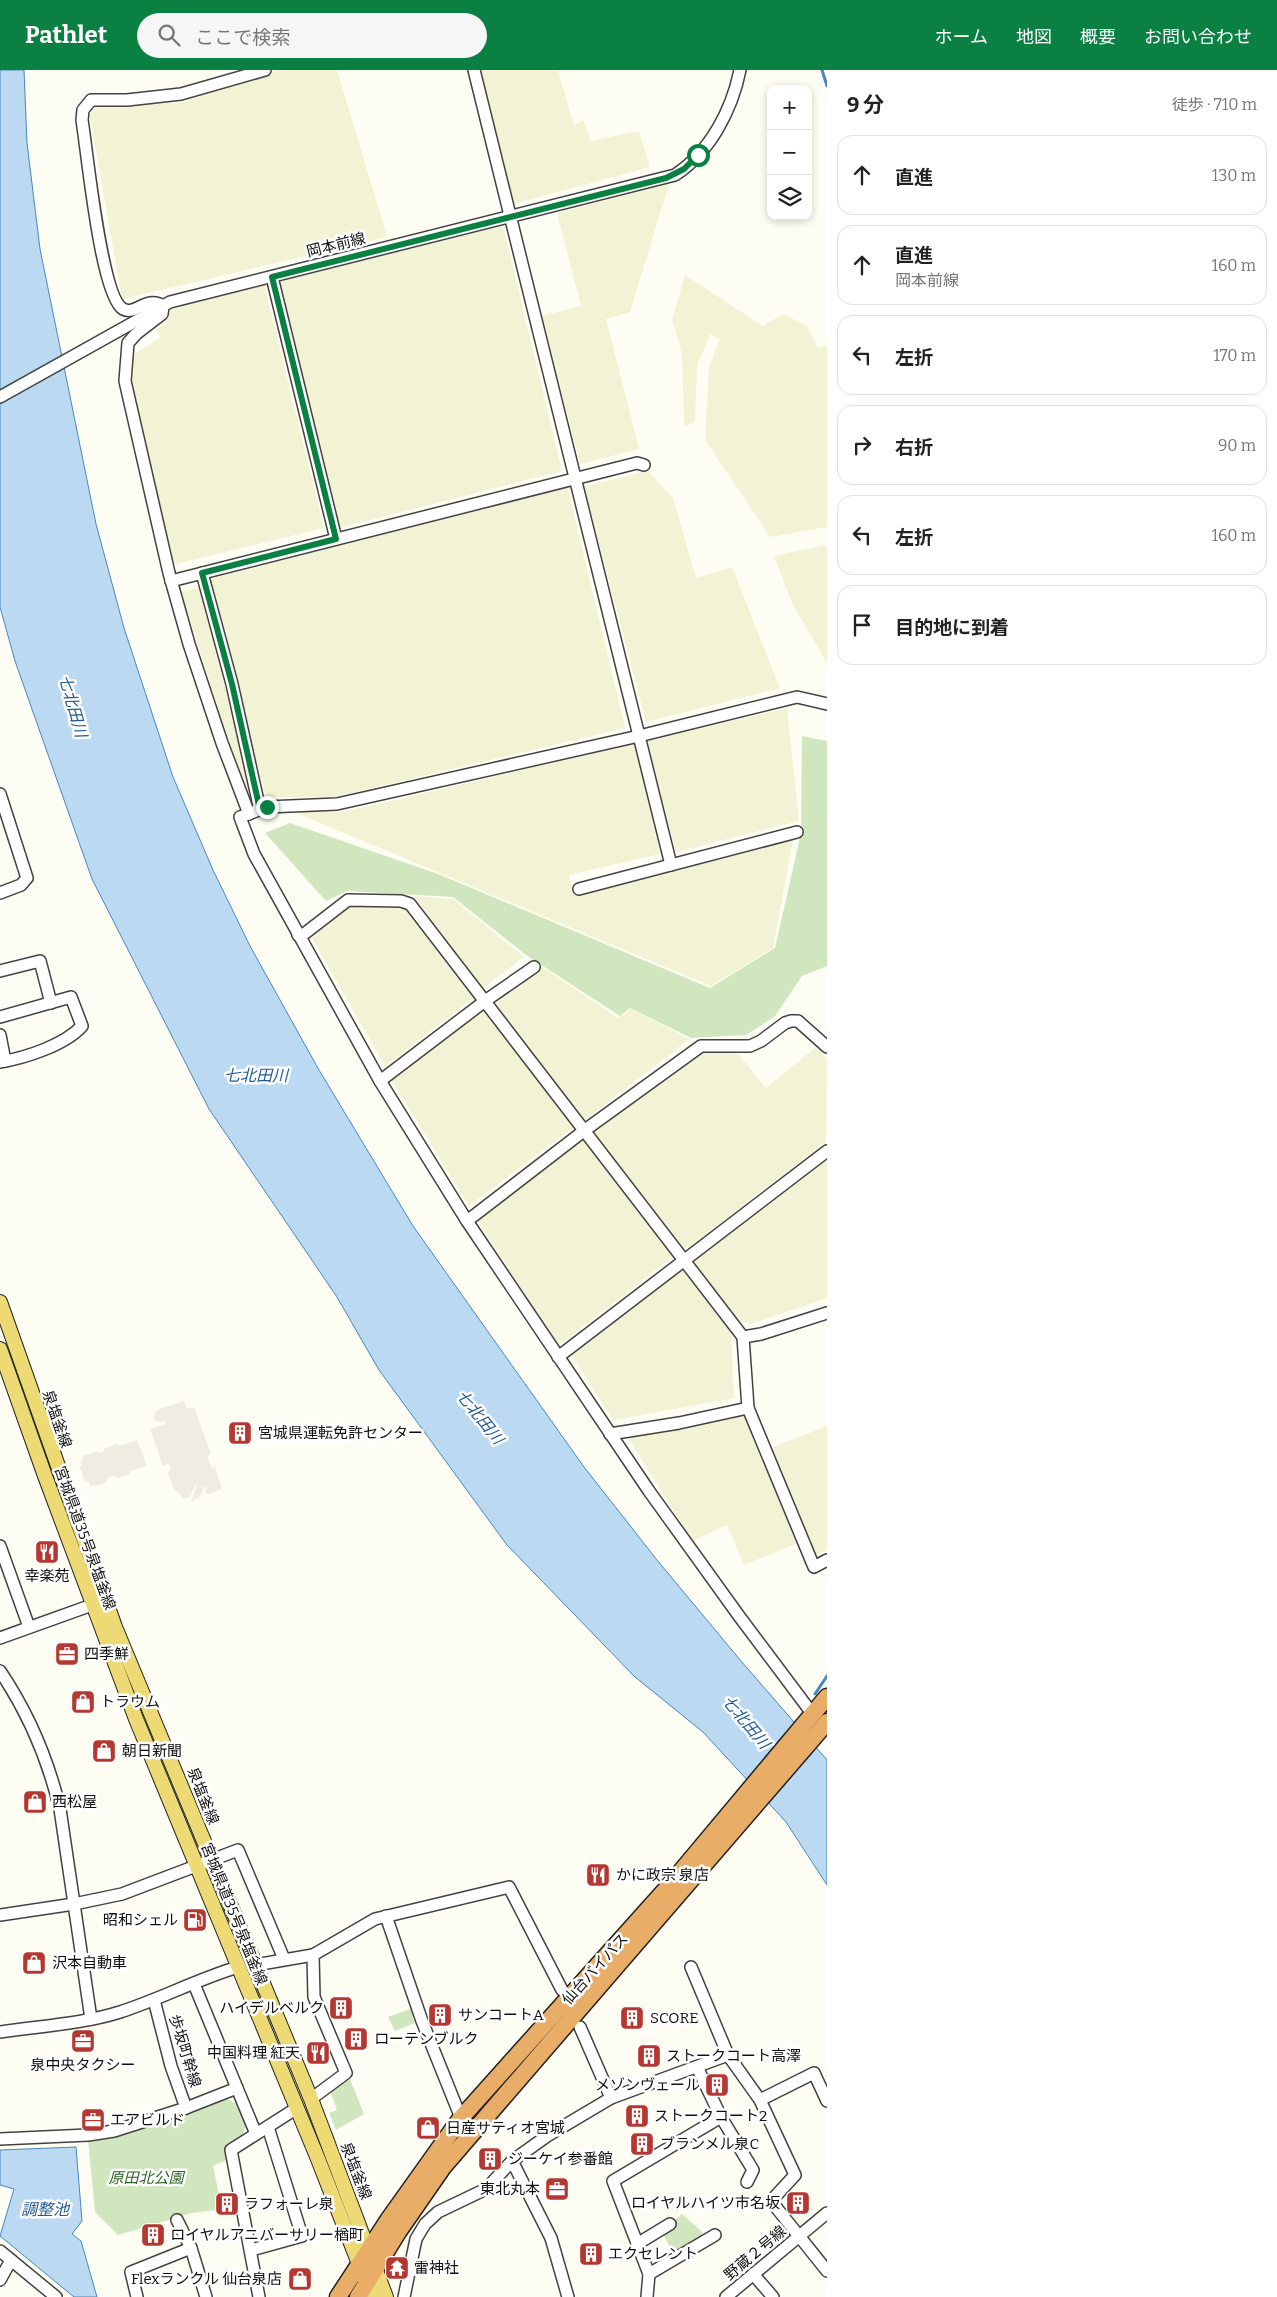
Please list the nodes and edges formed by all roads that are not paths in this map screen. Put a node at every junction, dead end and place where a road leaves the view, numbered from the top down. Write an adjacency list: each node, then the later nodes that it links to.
1 (265, 70): 6 (street)
2 (474, 70): 4 (street)
3 (740, 70): 4 (street, 岡本前線)
4 (510, 217): 5 (street, 岡本前線); 9 (street)
5 (272, 277): 6 (street, 岡本前線); 10 (street)
6 (166, 304): 7 (street); 12 (street)
7 (0, 397)
8 (644, 465): 9 (street)
9 (575, 479): 10 (street); 14 (street)
10 (336, 539): 11 (street)
11 (202, 573): 12 (street); 16 (street)
12 (171, 580): 16 (street)
13 (826, 704): 14 (street)
14 (639, 736): 16 (street); 18 (street)
15 (0, 794): 20 (street)
16 (254, 812): 21 (street)
17 (796, 832): 18 (street)
18 (671, 865): 19 (street)
19 (579, 889)
20 (0, 893)
21 (298, 935): 24 (street); 30 (street)
22 (534, 968): 24 (street)
23 (0, 971): 25 (street)
24 (485, 1001): 30 (street); 31 (street)
25 (51, 1003): 26 (street); 29 (street)
26 (0, 1017)
27 (0, 1035): 29 (street)
28 (827, 1047): 31 (street)
29 (3, 1062)
30 (380, 1081): 33 (street)
31 (585, 1130): 33 (street); 34 (street)
32 (827, 1151): 34 (street)
33 (467, 1221): 38 (street)
34 (684, 1261): 37 (street); 38 (street)
35 (0, 1302): 39 (main road, 泉塩釜線)
36 (827, 1313): 37 (street)
37 (743, 1337): 41 (street)
38 (558, 1357): 42 (street)
39 (19, 1360): 40 (street); 51 (main road, 泉塩釜線)
40 (2, 1362): 45 (main road, 宮城県道35号泉塩釜線)
41 (748, 1408): 42 (street); 44 (street)
42 (610, 1434): 49 (street)
43 (0, 1546): 46 (street)
44 (827, 1560)
45 (92, 1605): 46 (street); 52 (main road, 宮城県道35号泉塩釜線)
46 (29, 1627): 47 (street)
47 (0, 1638)
48 (0, 1671): 54 (street)
49 (818, 1704): 53 (highway, 仙台バイパス)
50 (827, 1722): 53 (highway, 仙台バイパス)
51 (211, 1860): 52 (street); 58 (street); 59 (main road, 泉塩釜線)
52 (196, 1866): 54 (street); 60 (main road, 宮城県道35号泉塩釜線)
53 (672, 1893): 78 (highway, 仙台バイパス); 94 (highway, 仙台バイパス)
54 (74, 1904): 55 (street); 65 (street)
55 (0, 1915)
56 (386, 1916): 57 (street); 63 (street); 78 (street)
57 (313, 1955): 58 (street); 71 (street)
58 (284, 1959): 59 (street)
59 (255, 1965): 71 (main road, 泉塩釜線)
60 (238, 1966): 62 (street); 76 (main road, 宮城県道35号泉塩釜線)
61 (691, 1967): 68 (street)
62 (194, 1984): 64 (street); 70 (street)
63 (562, 1990)
64 (154, 2000): 65 (street, 歩坂町幹線); 75 (street, 歩坂町幹線)
65 (91, 2018): 67 (street, 歩坂町幹線)
66 (580, 2027): 72 (street)
67 (0, 2032)
68 (728, 2055): 69 (street); 73 (street)
69 (697, 2067): 72 (street); 77 (street)
70 (237, 2088): 75 (street); 80 (street)
71 (311, 2098): 94 (main road, 泉塩釜線)
72 (611, 2098): 82 (street)
73 (760, 2100): 74 (street); 88 (street)
74 (827, 2101)
75 (186, 2108): 81 (street, 歩坂町幹線)
76 (297, 2108): 79 (street); 94 (main road, 宮城県道35号泉塩釜線)
77 (721, 2117): 83 (street); 89 (street)
78 (461, 2118): 94 (highway, 仙台バイパス)
79 (268, 2127): 80 (street); 91 (street)
80 (256, 2134): 91 (street)
81 (0, 2139)
82 (512, 2161): 106 (street); 107 (street)
83 (746, 2182)
84 (827, 2213): 88 (street, 野蔵２号線)
85 (178, 2220): 90 (street)
86 (670, 2224): 89 (street)
87 (715, 2235): 96 (street)
88 (798, 2237): 95 (street); 97 (street, 野蔵２号線)
89 (637, 2244): 96 (street)
90 (192, 2248): 101 (street); 102 (street)
91 (251, 2250): 103 (street)
92 (0, 2251): 93 (street)
93 (10, 2260): 98 (street); 100 (street)
94 (368, 2261): 99 (highway, 仙台バイパス); 104 (highway, 仙台バイパス); 105 (main road, 泉塩釜線)
95 (827, 2271)
96 (649, 2274): 108 (street)
97 (753, 2274): 109 (street, 野蔵２号線); 110 (street)
98 (0, 2280)
99 (366, 2292)
100 (54, 2296)
101 (137, 2297)
102 (206, 2297)
103 (259, 2297)
104 (338, 2297)
105 (386, 2297)
106 (404, 2297)
107 (568, 2297)
108 (647, 2297)
109 (726, 2297)
110 (773, 2297)

